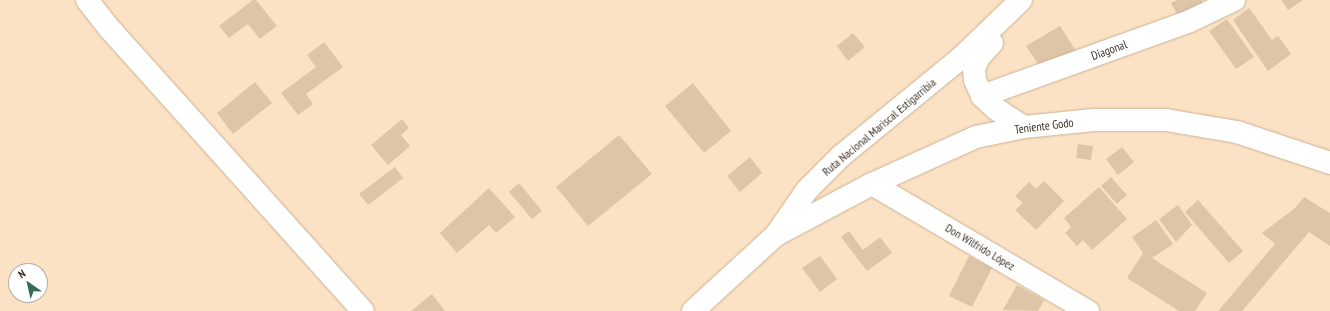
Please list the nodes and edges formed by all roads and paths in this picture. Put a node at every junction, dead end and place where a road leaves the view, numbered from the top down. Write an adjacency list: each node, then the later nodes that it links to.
1 (87, 0): 10 (main road)
2 (1021, 0): 9 (main road, Ruta Nacional Mariscal Estigarribia)
3 (1029, 0): 5 (main road)
4 (1234, 0): 5 (main road, Diagonal)
5 (982, 96): 6 (main road)
6 (1024, 127): 7 (main road, Teniente Godo); 8 (main road, Teniente Godo)
7 (1330, 162)
8 (872, 184): 9 (main road, Teniente Godo); 12 (main road, Don Wilfrido López)
9 (776, 235): 11 (main road, Ruta Nacional Mariscal Estigarribia)
10 (363, 311)
11 (693, 311)
12 (1088, 311)

